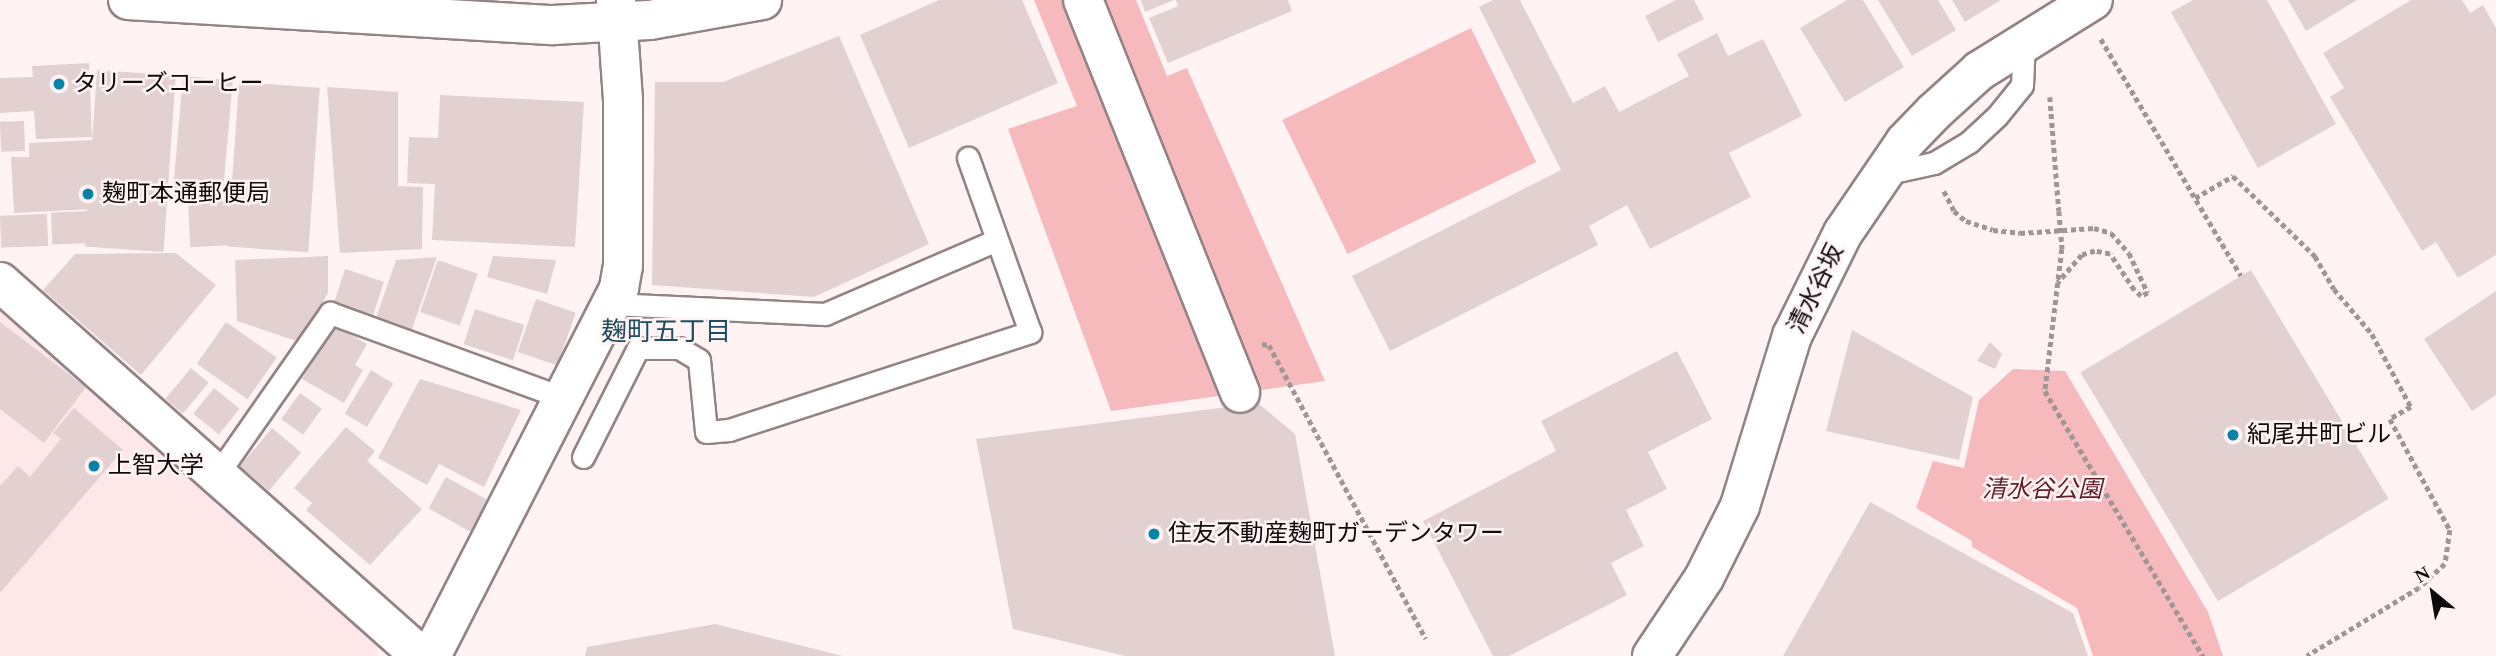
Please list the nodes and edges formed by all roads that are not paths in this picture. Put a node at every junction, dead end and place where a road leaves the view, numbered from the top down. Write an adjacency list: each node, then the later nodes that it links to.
1 (128, 0): 5 (main road)
2 (762, 0): 5 (main road)
3 (1083, 0): 12 (main road)
4 (2091, 8): 6 (main road, 清水谷坂)
5 (627, 14): 11 (main road)
6 (2024, 43): 8 (main road, 清水谷坂); 8 (lane)
7 (968, 158): 9 (lane)
8 (1883, 174): 18 (main road, 清水谷坂)
9 (997, 240): 11 (lane); 14 (lane)
10 (0, 282): 15 (main road)
11 (611, 304): 13 (main road)
12 (1240, 393)
13 (563, 398): 15 (lane); 17 (main road)
14 (583, 457)
15 (217, 475): 16 (main road)
16 (421, 656)
17 (431, 656)
18 (1652, 656)

